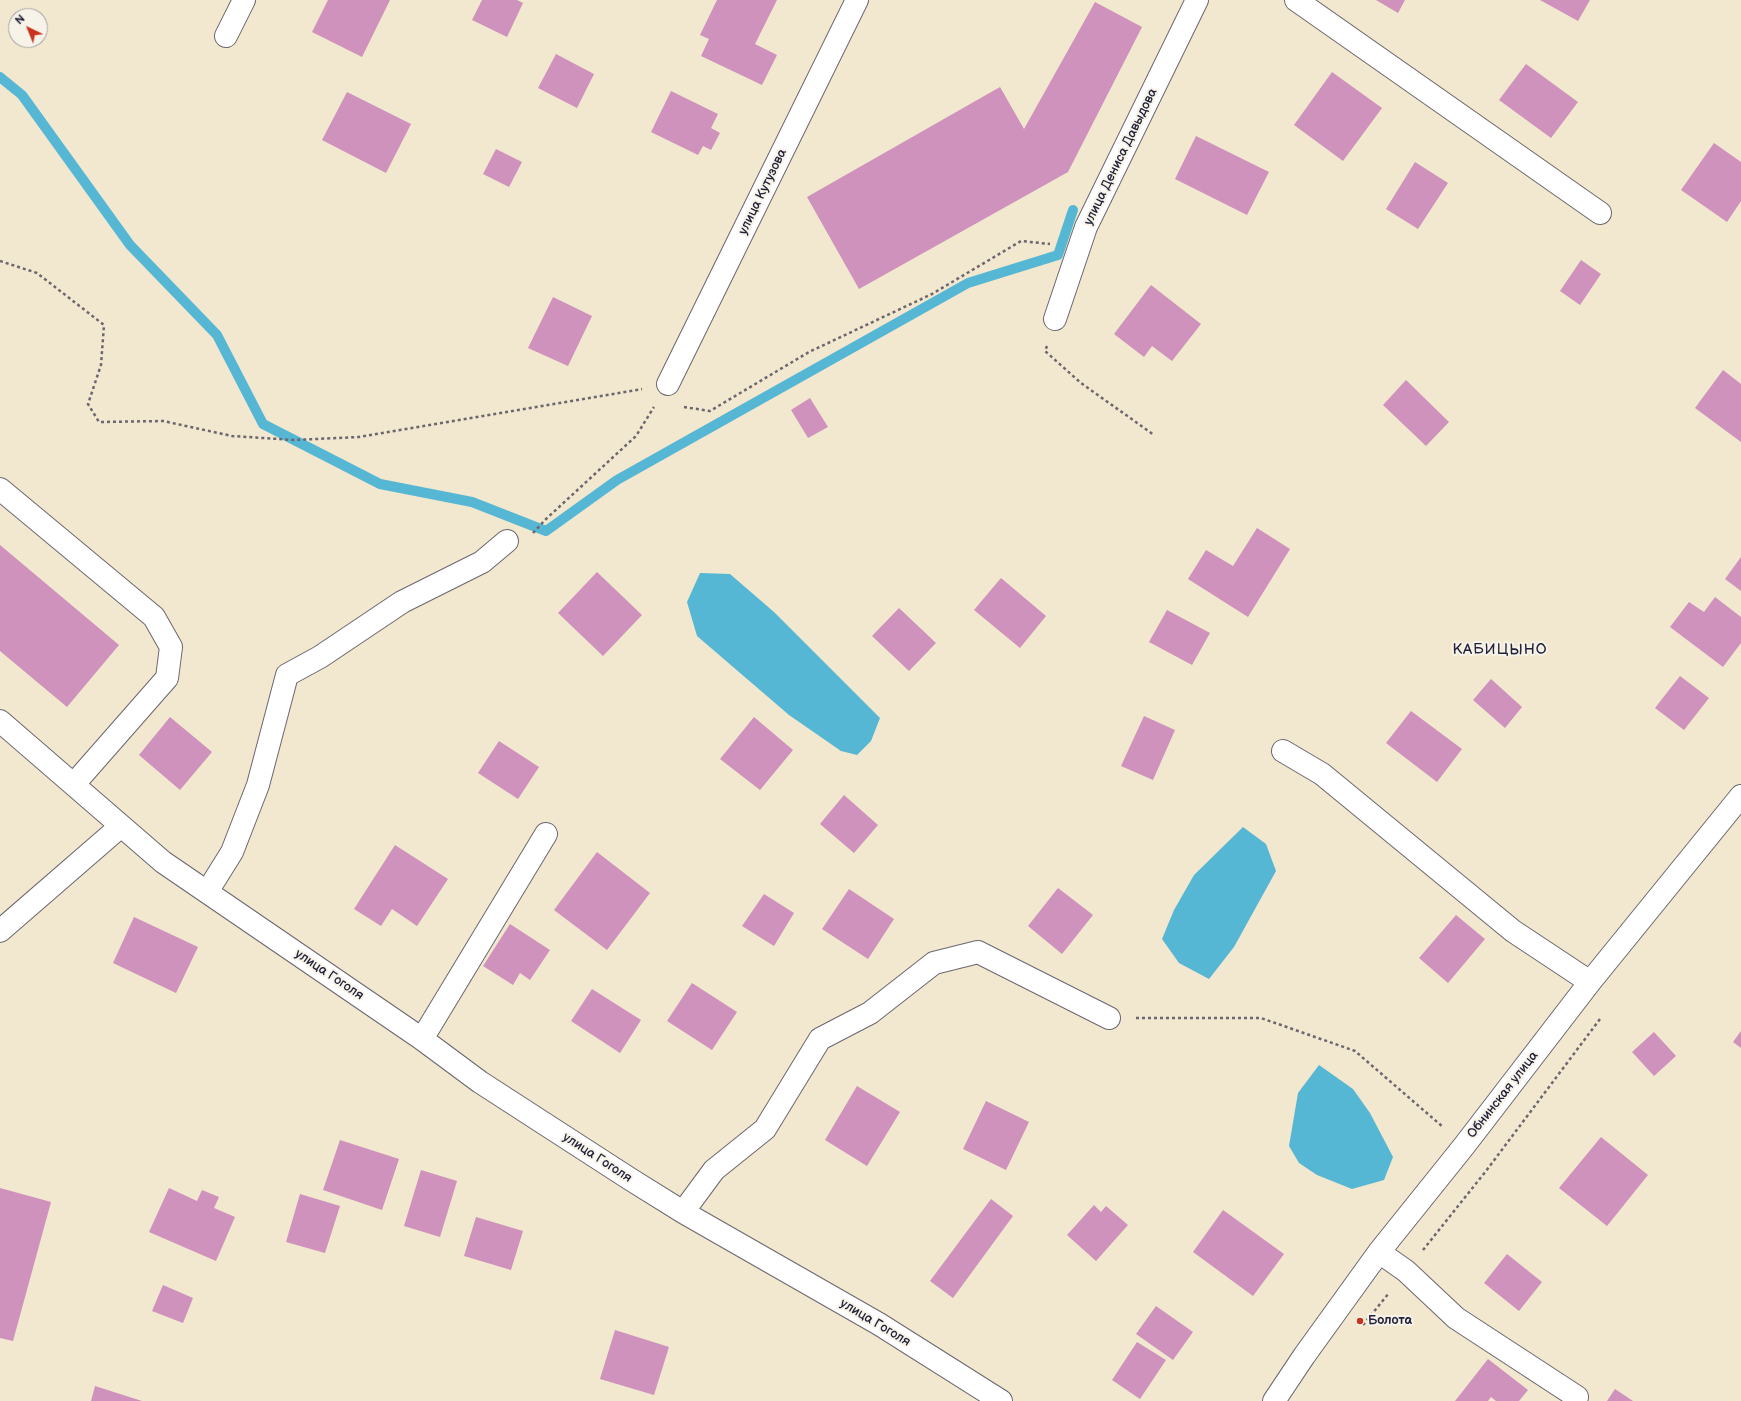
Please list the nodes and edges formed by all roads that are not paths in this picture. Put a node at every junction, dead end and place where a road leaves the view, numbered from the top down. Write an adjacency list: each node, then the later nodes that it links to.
1 (244, 0): 5 (street)
2 (856, 0): 8 (street, улица Кутузова)
3 (1197, 0): 7 (street, улица Дениса Давыдова)
4 (1296, 0): 6 (street)
5 (226, 36)
6 (1600, 213)
7 (1055, 319)
8 (668, 384)
9 (0, 489): 13 (street)
10 (507, 541): 17 (street)
11 (0, 721): 13 (street, улица Гоголя)
12 (1283, 751): 19 (street)
13 (74, 784): 15 (street, улица Гоголя)
14 (1741, 796): 19 (street, Обнинская улица)
15 (121, 826): 17 (street, улица Гоголя); 18 (street)
16 (546, 834): 21 (street)
17 (207, 892): 21 (street, улица Гоголя)
18 (0, 931)
19 (1590, 982): 23 (street, Обнинская улица)
20 (1109, 1018): 22 (street)
21 (422, 1039): 22 (street, улица Гоголя)
22 (683, 1212): 25 (street, улица Гоголя)
23 (1379, 1252): 24 (street); 26 (street, Обнинская улица)
24 (1577, 1397)
25 (1001, 1401)
26 (1274, 1401)

